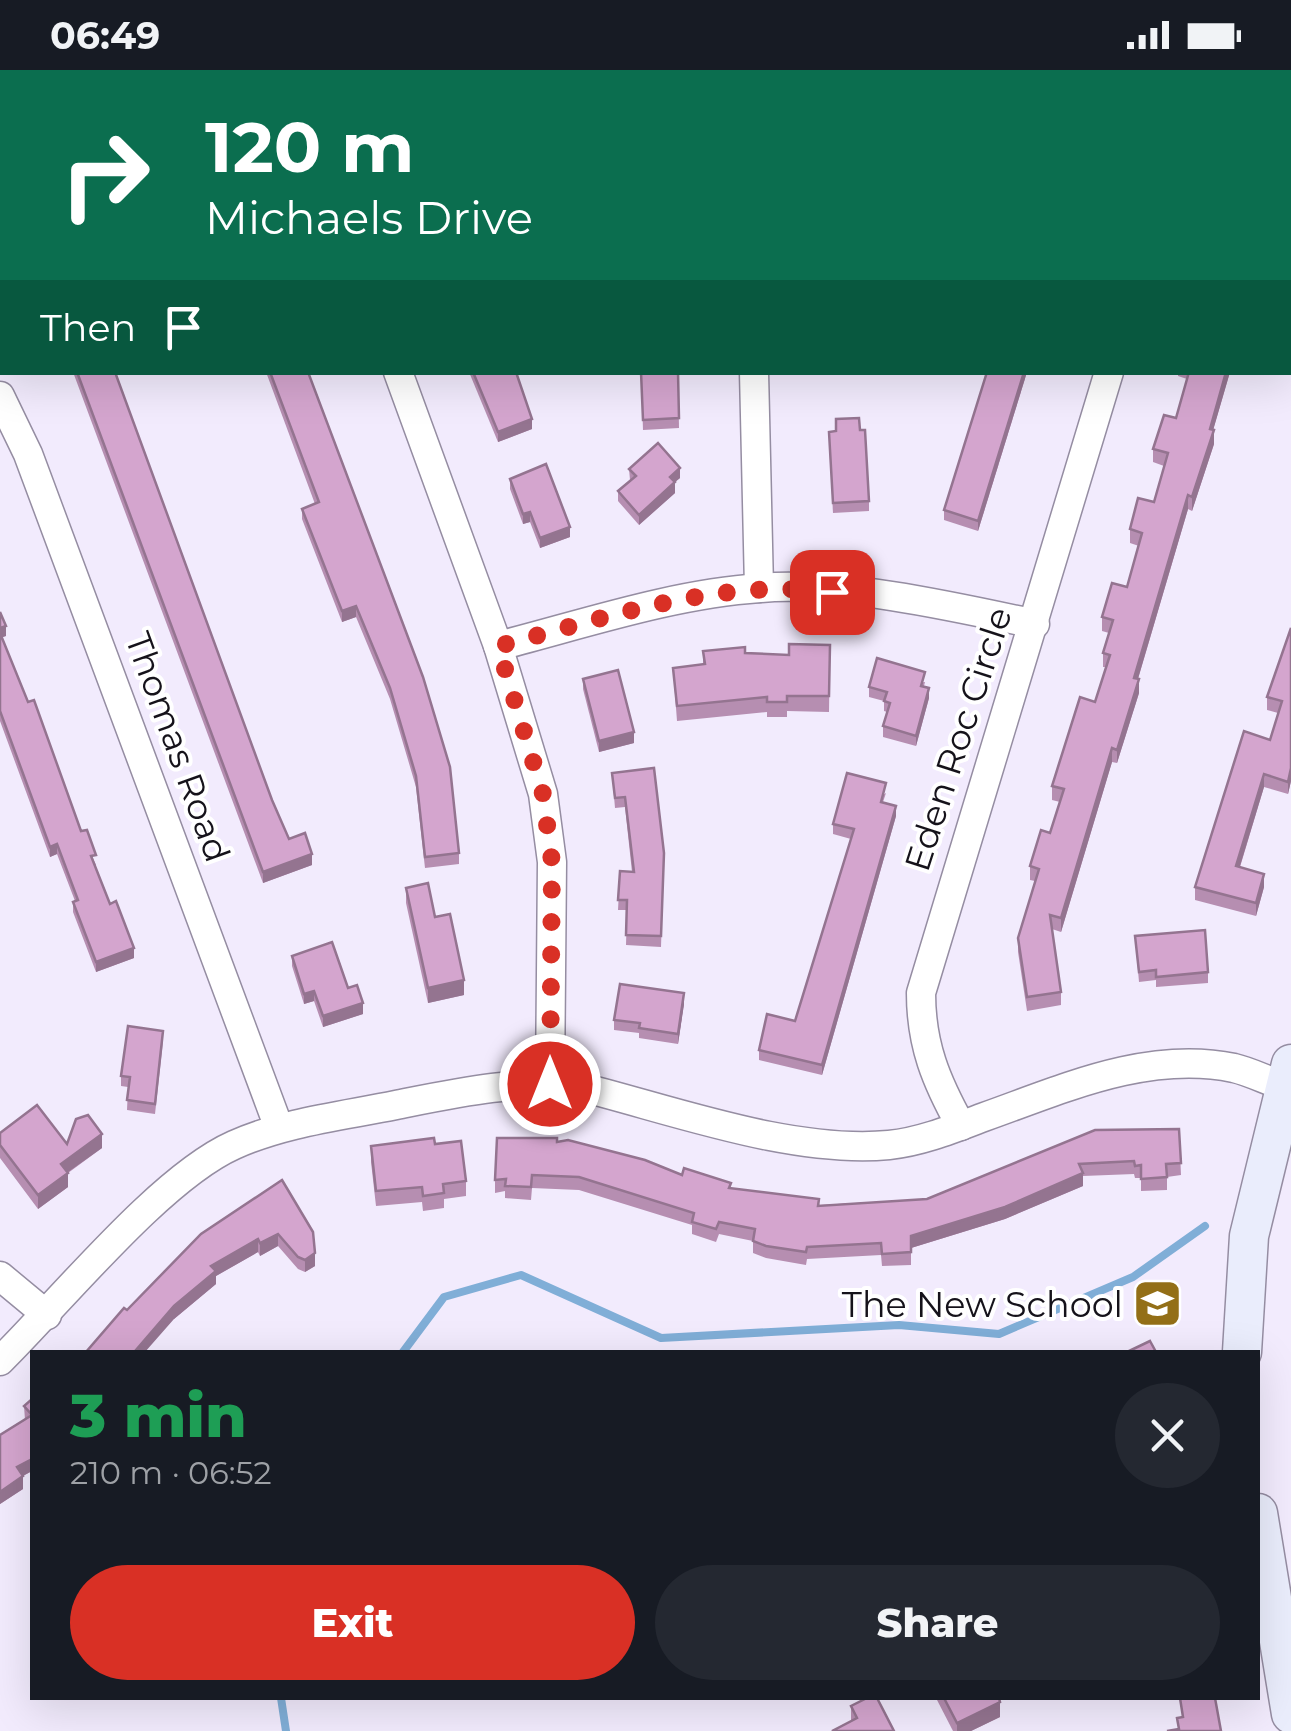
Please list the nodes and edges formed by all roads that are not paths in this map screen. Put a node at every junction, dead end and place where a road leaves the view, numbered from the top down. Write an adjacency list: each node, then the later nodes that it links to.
1 (399, 375): 7 (street)
2 (754, 375): 5 (street)
3 (1108, 375): 6 (street, Eden Roc Circle)
4 (0, 396): 11 (street, Thomas Road)
5 (759, 588): 6 (street); 7 (street)
6 (1035, 624): 10 (street, Eden Roc Circle)
7 (498, 646): 9 (street)
8 (1288, 1075): 10 (street); 14 (street)
9 (550, 1084): 10 (street); 11 (street)
10 (960, 1126)
11 (279, 1128): 13 (street)
12 (0, 1276): 13 (street)
13 (47, 1314): 15 (street)
14 (1242, 1350)
15 (0, 1361)
16 (1260, 1518): 17 (street)
17 (1278, 1568): 18 (street)
18 (1291, 1714)

